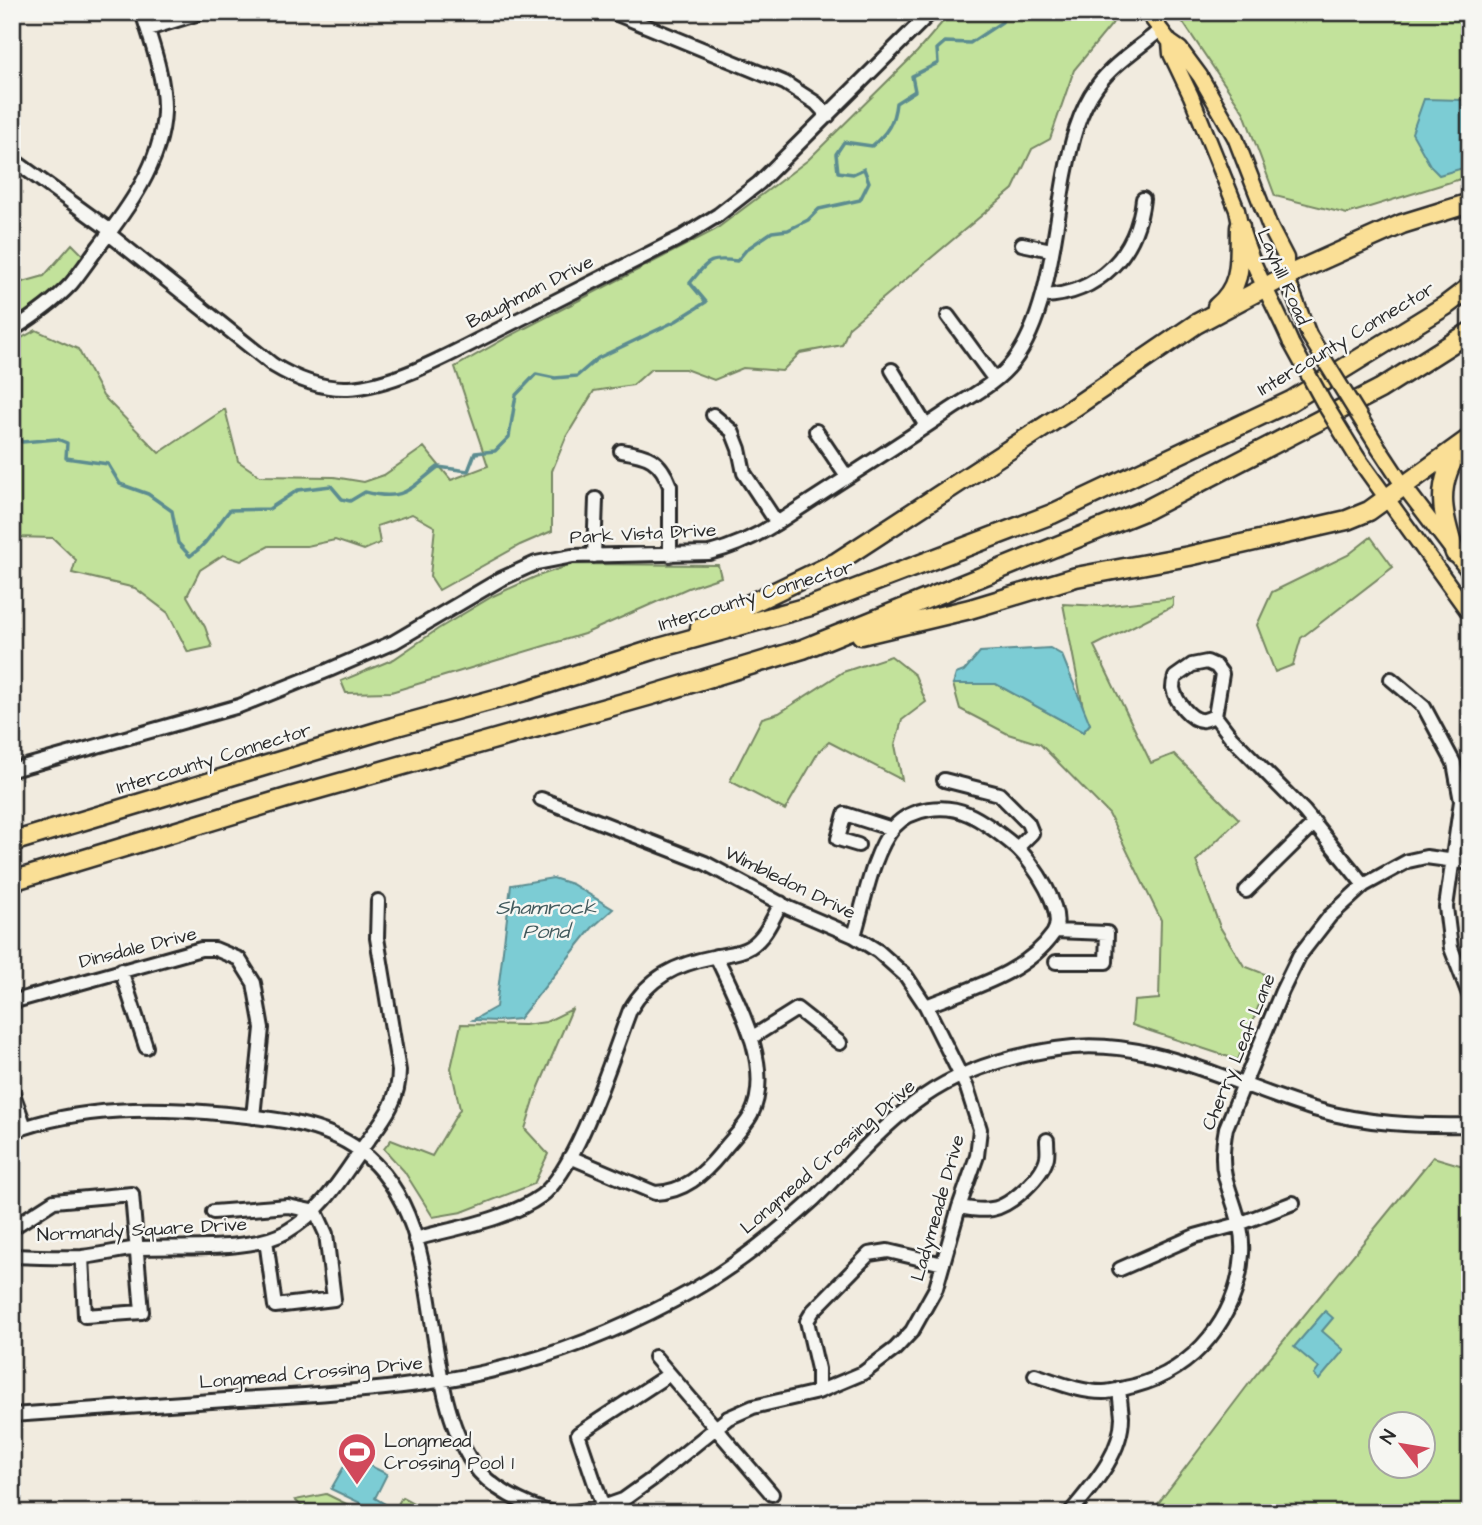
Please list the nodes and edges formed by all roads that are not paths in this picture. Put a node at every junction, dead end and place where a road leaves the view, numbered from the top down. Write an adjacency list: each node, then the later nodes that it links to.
1 (142, 12): 6 (street)
2 (203, 12): 6 (street)
3 (612, 12): 9 (street)
4 (931, 12): 9 (street, Baughman Drive)
5 (1147, 12): 7 (main road, Layhill Road)
6 (148, 29): 14 (street)
7 (1160, 30): 8 (main road, Layhill Road); 16 (street, Park Vista Drive)
8 (1170, 42): 13 (main road, Layhill Road); 17 (main road, Layhill Road)
9 (828, 116): 14 (street, Baughman Drive)
10 (12, 159): 14 (street, Baughman Drive)
11 (1143, 199): 20 (street)
12 (1470, 203): 17 (highway)
13 (1240, 227): 19 (main road, Layhill Road); 22 (highway)
14 (110, 232): 23 (street)
15 (1023, 244): 16 (street)
16 (1051, 250): 20 (street, Park Vista Drive)
17 (1286, 276): 19 (highway); 33 (main road, Layhill Road, bridge)
18 (1470, 287): 42 (highway, Intercounty Connector)
19 (1265, 288): 22 (highway); 34 (main road, Layhill Road, bridge)
20 (1043, 296): 26 (street, Park Vista Drive)
21 (948, 316): 26 (street)
22 (1196, 324): 42 (highway)
23 (12, 330)
24 (1470, 332): 43 (highway)
25 (892, 370): 28 (street)
26 (995, 380): 28 (street, Park Vista Drive)
27 (713, 415): 36 (street)
28 (926, 426): 32 (street, Park Vista Drive)
29 (816, 430): 32 (street)
30 (1467, 439): 33 (highway); 37 (highway)
31 (621, 451): 38 (street)
32 (846, 477): 36 (street, Park Vista Drive)
33 (1403, 485): 34 (highway); 37 (main road, Layhill Road)
34 (1387, 498): 41 (main road, Layhill Road); 43 (highway)
35 (596, 499): 39 (street)
36 (777, 523): 38 (street, Park Vista Drive)
37 (1455, 552): 40 (main road, Layhill Road)
38 (670, 555): 39 (street, Park Vista Drive)
39 (594, 556): 46 (street, Park Vista Drive)
40 (1470, 573)
41 (1470, 614)
42 (659, 648): 51 (highway, Intercounty Connector)
43 (803, 649): 56 (highway)
44 (1391, 679): 54 (street)
45 (1215, 716): 45 (street); 49 (street)
46 (12, 770)
47 (944, 780): 53 (street)
48 (541, 799): 60 (street, Wimbledon Drive)
49 (1315, 823): 57 (street); 58 (street)
50 (892, 829): 52 (street); 53 (street); 62 (street)
51 (12, 842)
52 (858, 845)
53 (1017, 848): 61 (street)
54 (1451, 859): 55 (street, Cherry Leaf Lane); 57 (street, Cherry Leaf Lane); 66 (street)
55 (1470, 863)
56 (12, 881)
57 (1364, 885): 73 (street, Cherry Leaf Lane)
58 (1246, 891)
59 (378, 901): 80 (street, Normandy Square Drive)
60 (781, 903): 62 (street, Wimbledon Drive); 63 (street)
61 (1055, 931): 64 (street); 68 (street)
62 (854, 936): 68 (street, Wimbledon Drive)
63 (716, 956): 69 (street); 81 (street)
64 (1056, 962)
65 (121, 970): 67 (street, Dinsdale Drive); 71 (street); 75 (street, Dinsdale Drive)
66 (1470, 997)
67 (12, 1004)
68 (926, 1006): 72 (street, Wimbledon Drive)
69 (751, 1038): 70 (street); 81 (street)
70 (840, 1043)
71 (146, 1048)
72 (961, 1076): 73 (street, Longmead Crossing Drive); 83 (street, Ladymeade Drive); 98 (street, Longmead Crossing Drive)
73 (1244, 1084): 76 (street, Longmead Crossing Drive); 86 (street, Cherry Leaf Lane)
74 (12, 1091): 77 (street)
75 (253, 1116): 77 (street); 80 (street)
76 (1470, 1125)
77 (25, 1127): 78 (street)
78 (12, 1132)
79 (1047, 1140): 83 (street)
80 (360, 1151): 85 (street, Normandy Square Drive); 88 (street)
81 (570, 1157): 88 (street)
82 (1293, 1203): 86 (street)
83 (959, 1207): 93 (street, Ladymeade Drive)
84 (213, 1212): 85 (street)
85 (316, 1212): 89 (street, Normandy Square Drive); 89 (street)
86 (1239, 1224): 94 (street); 99 (street, Cherry Leaf Lane)
87 (12, 1228): 90 (street)
88 (415, 1239): 98 (street)
89 (266, 1240): 90 (street, Normandy Square Drive)
90 (136, 1248): 92 (street, Normandy Square Drive); 92 (street)
91 (12, 1256): 92 (street, Normandy Square Drive)
92 (82, 1257)
93 (943, 1264): 100 (street, Ladymeade Drive); 100 (street)
94 (1120, 1269)
95 (655, 1357): 96 (street)
96 (668, 1375): 102 (street); 104 (street)
97 (1035, 1375): 99 (street, Cherry Leaf Lane)
98 (442, 1380): 101 (street, Longmead Crossing Drive); 105 (street)
99 (1119, 1390): 107 (street)
100 (818, 1392): 102 (street, Ladymeade Drive)
101 (12, 1415)
102 (715, 1427): 103 (street); 104 (street, Ladymeade Drive)
103 (772, 1494)
104 (604, 1510): 106 (street, Ladymeade Drive)
105 (553, 1513)
106 (568, 1513)
107 (1070, 1513)

